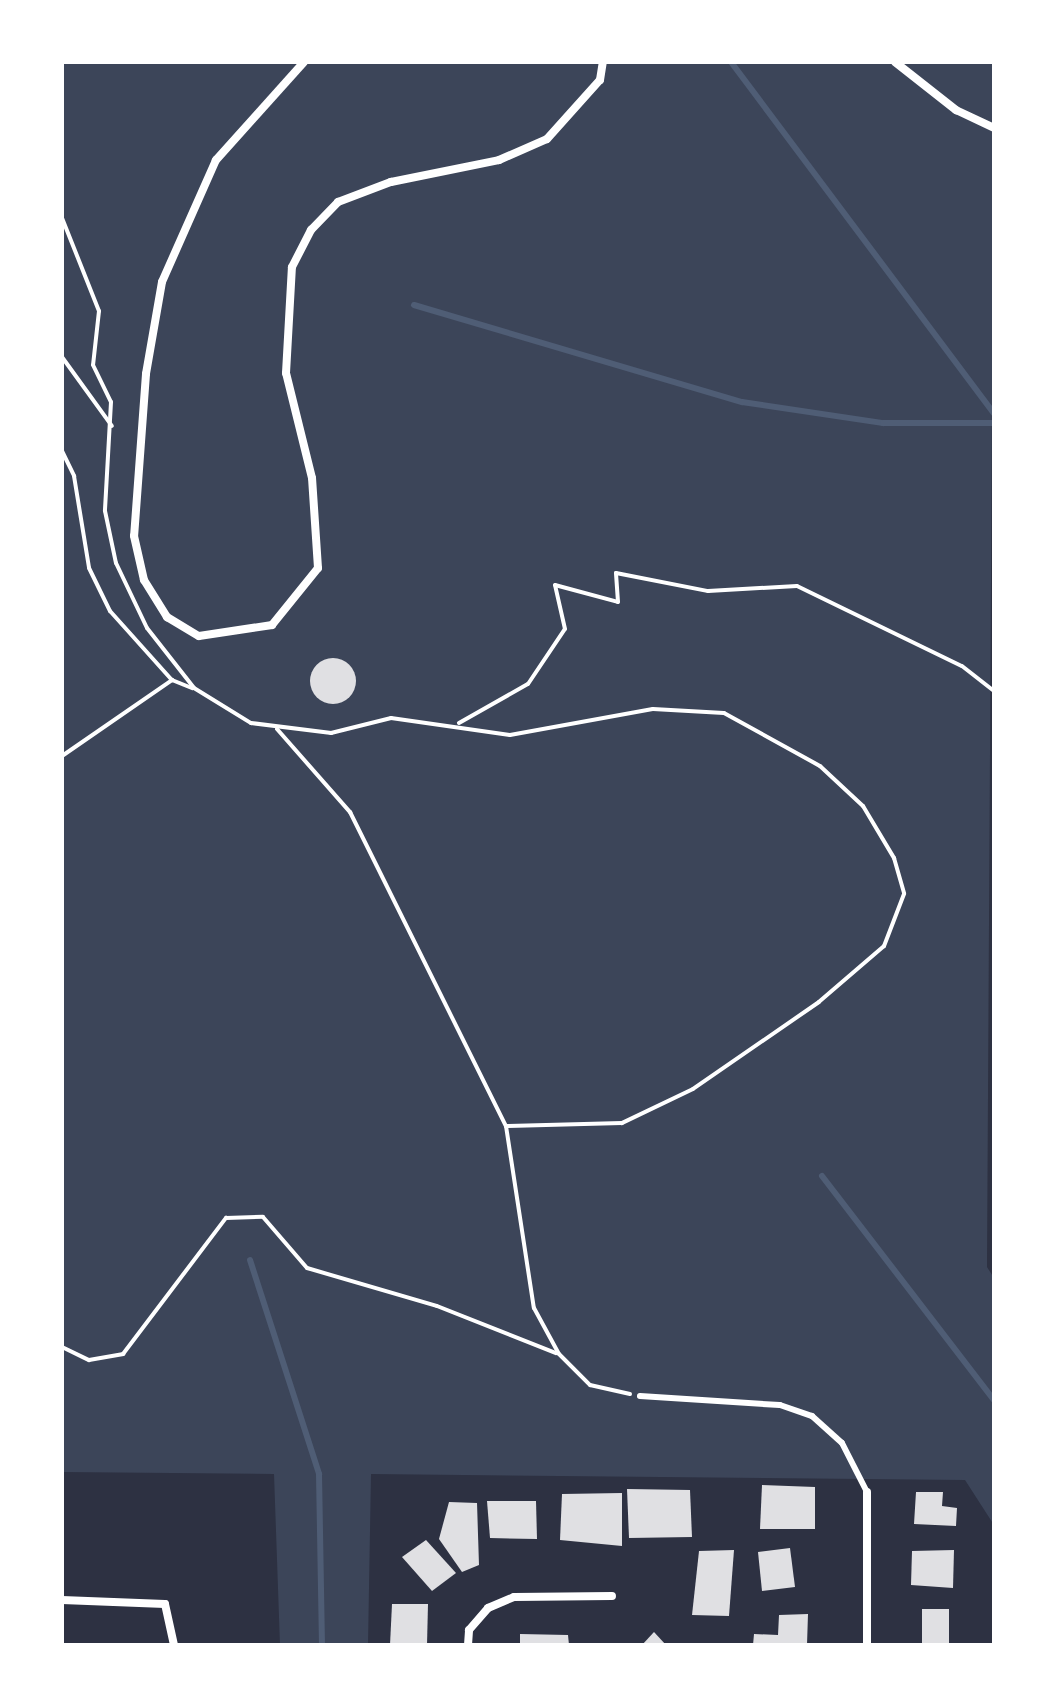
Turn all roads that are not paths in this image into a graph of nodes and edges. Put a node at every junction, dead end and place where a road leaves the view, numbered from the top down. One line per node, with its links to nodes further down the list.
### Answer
1 (304, 62): 2 (street)
2 (603, 62)
3 (895, 62): 4 (street)
4 (994, 128)
5 (640, 1396): 6 (lane)
6 (867, 1492): 11 (street)
7 (612, 1596): 10 (street)
8 (62, 1600): 9 (street)
9 (174, 1645)
10 (468, 1645)
11 (867, 1645)

